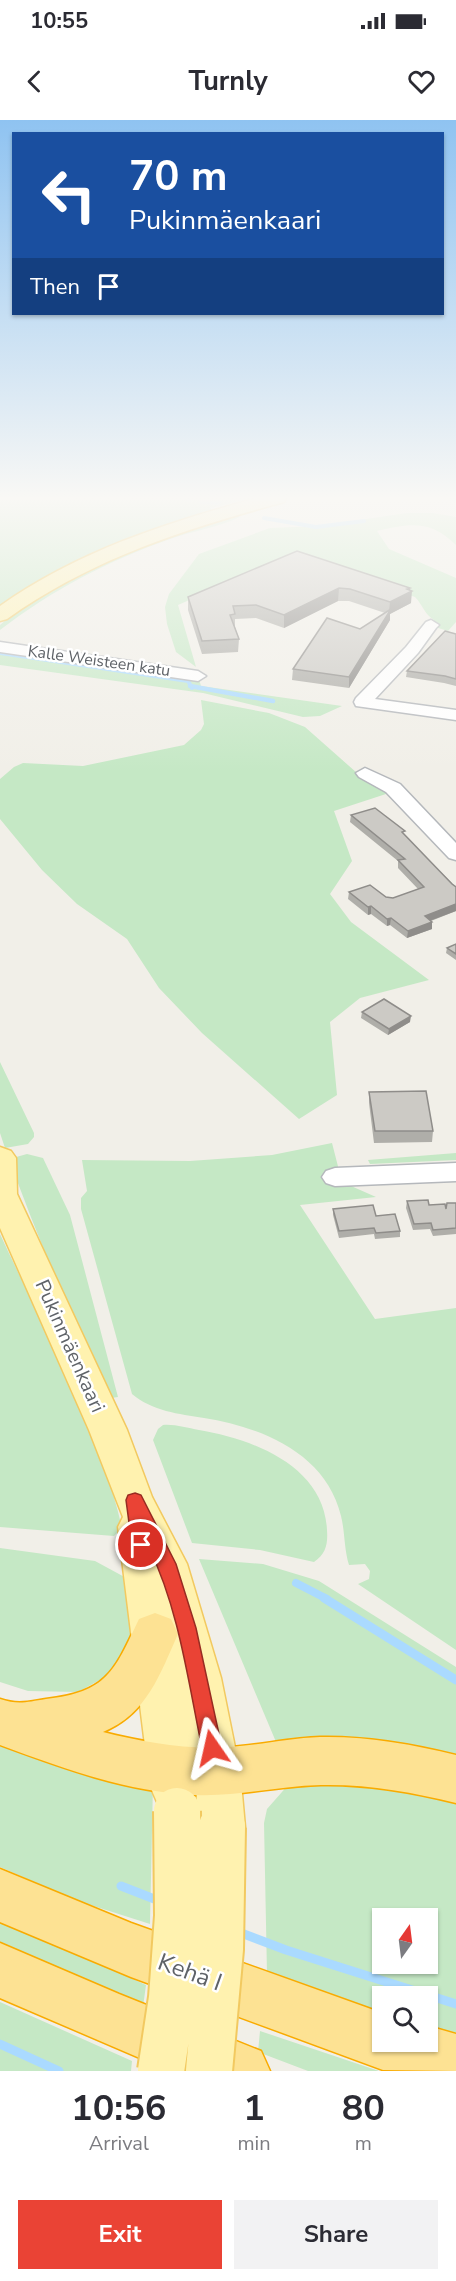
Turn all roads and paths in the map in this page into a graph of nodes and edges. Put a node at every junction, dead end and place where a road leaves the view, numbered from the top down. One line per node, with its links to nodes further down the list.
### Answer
1 (38, 589): 2 (main road)
2 (0, 615)
3 (431, 625): 6 (street)
4 (0, 647): 5 (street, Kalle Weisteen katu)
5 (198, 676)
6 (456, 715)
7 (364, 773): 8 (street)
8 (456, 854)
9 (0, 1158): 12 (main road, Pukinmäenkaari)
10 (456, 1172): 11 (street)
11 (335, 1177)
12 (1, 1192): 13 (main road, Pukinmäenkaari)
13 (135, 1500): 14 (main road, Pukinmäenkaari); 17 (main road, Pukinmäenkaari)
14 (154, 1634): 15 (highway); 17 (main road, Pukinmäenkaari)
15 (5, 1724): 17 (highway)
16 (456, 1779): 17 (highway)
17 (188, 1784): 23 (main road, Pukinmäenkaari, bridge); 24 (main road, Pukinmäenkaari, bridge)
18 (0, 1895): 20 (highway, Kehä I)
19 (0, 1970): 25 (highway)
20 (372, 2037)
21 (420, 2052): 22 (highway, Kehä I)
22 (456, 2063)
23 (161, 2071)
24 (209, 2071)
25 (241, 2071)

